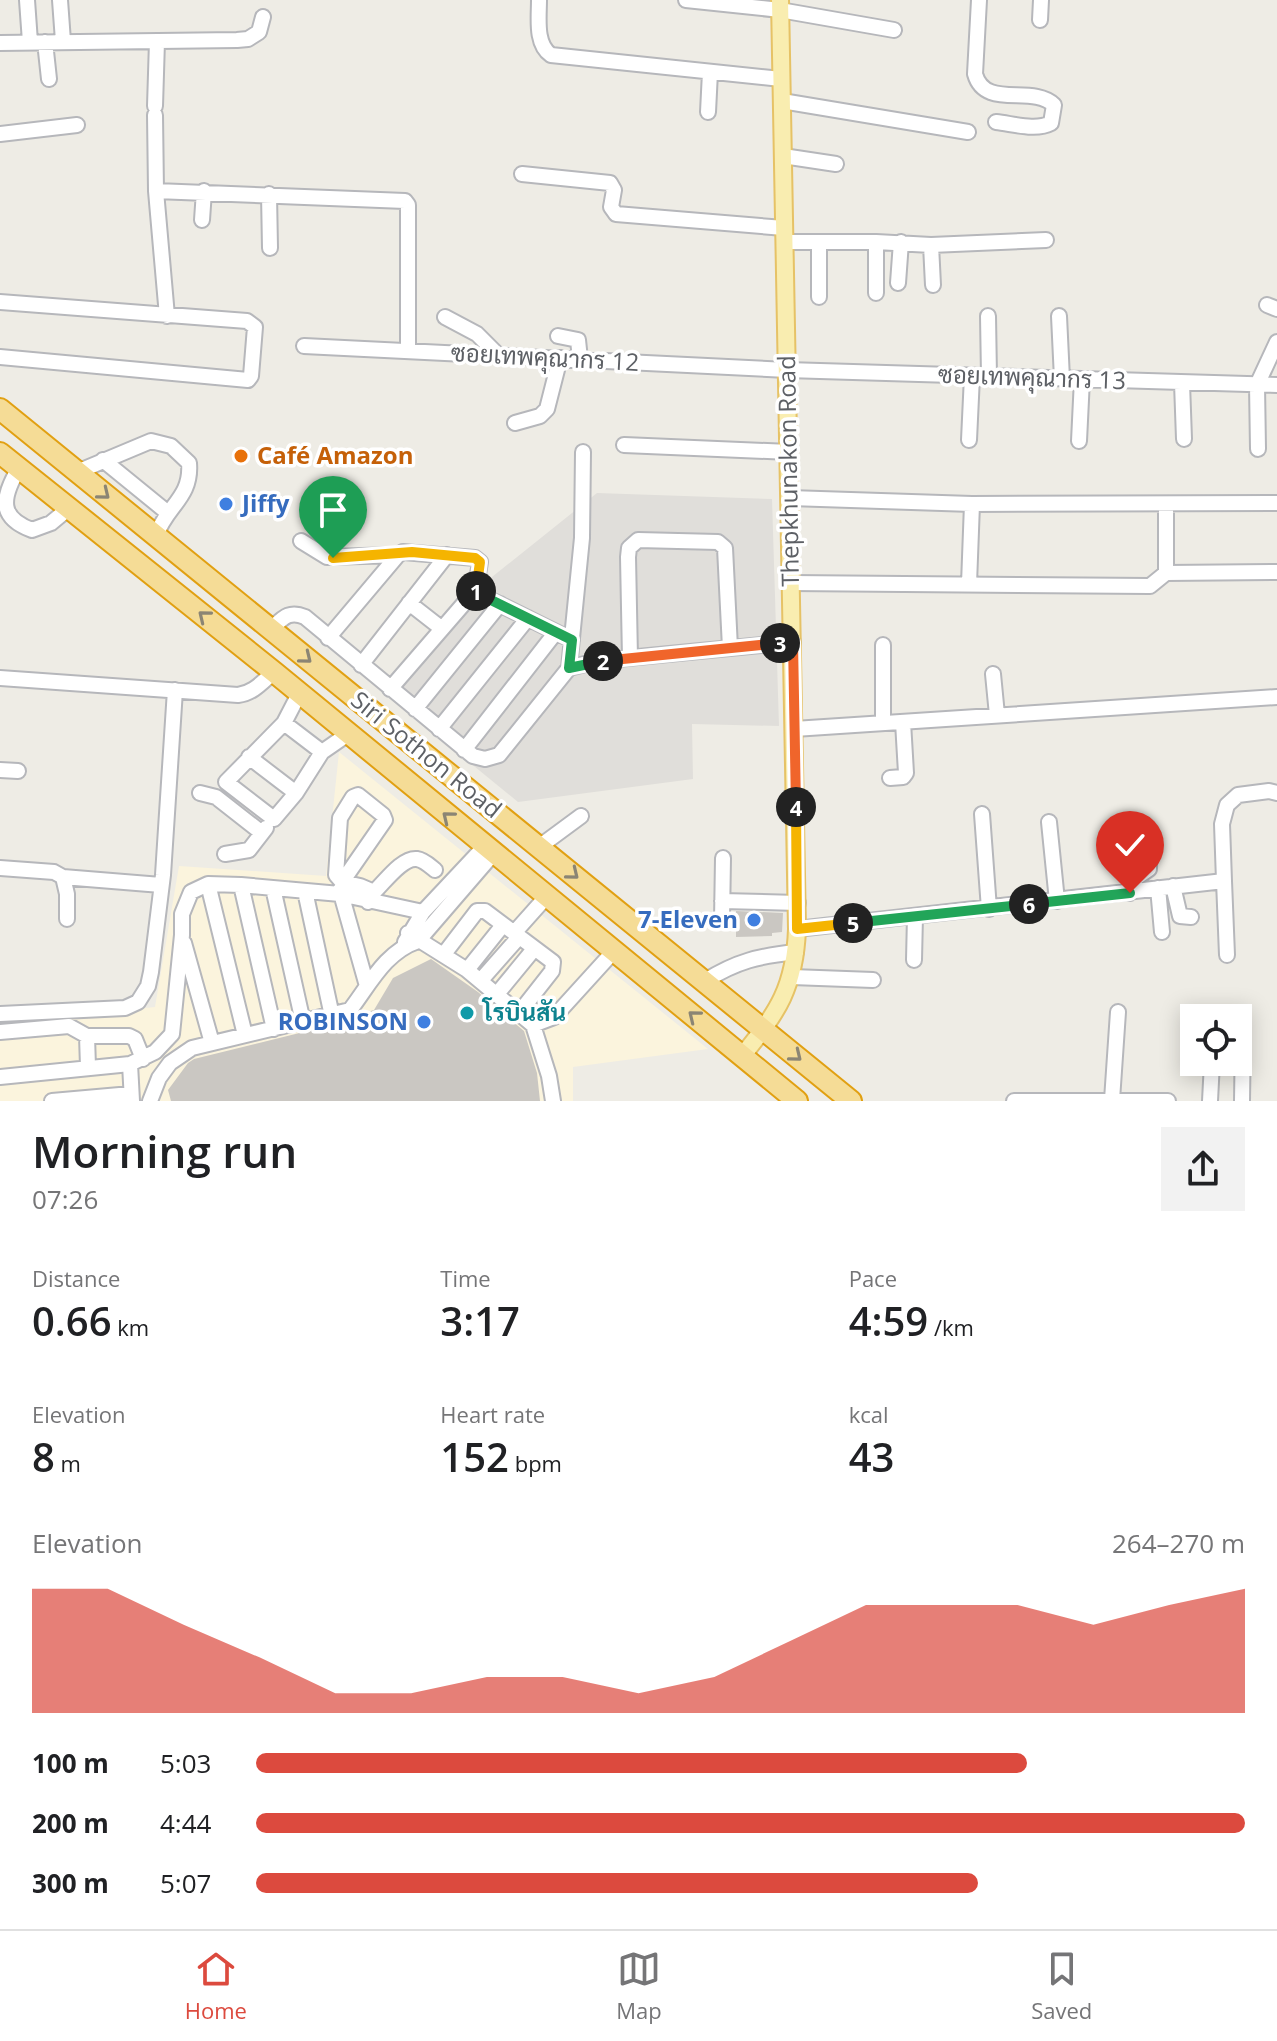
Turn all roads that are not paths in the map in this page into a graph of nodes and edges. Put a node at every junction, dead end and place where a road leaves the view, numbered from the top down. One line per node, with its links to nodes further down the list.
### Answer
1 (27, 0): 13 (street)
2 (60, 0): 11 (street)
3 (539, 0): 15 (street)
4 (686, 0): 7 (street)
5 (979, 0): 20 (street)
6 (1041, 0): 9 (street)
7 (780, 5): 10 (street); 17 (main road, Thepkhunakon Road)
8 (263, 17): 12 (street)
9 (1040, 20)
10 (894, 30)
11 (63, 41): 12 (street); 13 (street)
12 (157, 41): 27 (street)
13 (38, 42): 14 (street); 16 (street)
14 (0, 43)
15 (710, 72): 17 (street); 19 (street)
16 (49, 79)
17 (781, 79): 18 (main road, Thepkhunakon Road)
18 (782, 101): 22 (street); 24 (main road, Thepkhunakon Road)
19 (708, 112)
20 (996, 122)
21 (77, 125): 23 (street)
22 (968, 132)
23 (0, 134)
24 (783, 156): 25 (street); 31 (main road, Thepkhunakon Road)
25 (836, 164)
26 (522, 174): 31 (street)
27 (156, 191): 28 (street); 43 (street)
28 (204, 191): 29 (street); 30 (street)
29 (269, 194): 37 (street); 50 (street)
30 (202, 220)
31 (785, 235): 33 (street); 55 (main road, Thepkhunakon Road)
32 (1046, 240): 36 (street)
33 (819, 242): 34 (street); 41 (street)
34 (876, 242): 35 (street); 40 (street)
35 (901, 242): 36 (street); 38 (street)
36 (931, 245): 39 (street)
37 (270, 248)
38 (898, 283)
39 (933, 285)
40 (876, 293)
41 (819, 297)
42 (0, 302): 43 (street)
43 (167, 316): 52 (street)
44 (988, 316): 57 (street)
45 (1059, 316): 58 (street)
46 (445, 317): 51 (street)
47 (558, 336): 54 (street)
48 (1277, 342): 61 (street)
49 (304, 346): 50 (street, ซอยเทพคุณากร 12)
50 (408, 351): 51 (street, ซอยเทพคุณากร 12)
51 (498, 355): 53 (street, ซอยเทพคุณากร 12)
52 (0, 357)
53 (560, 358): 54 (street, ซอยเทพคุณากร 12); 64 (street)
54 (580, 359): 55 (street, ซอยเทพคุณากร 12)
55 (787, 370): 56 (street, ซอยเทพคุณากร 13); 71 (main road, Thepkhunakon Road)
56 (972, 376): 57 (street, ซอยเทพคุณากร 13); 66 (street)
57 (989, 376): 58 (street, ซอยเทพคุณากร 13)
58 (1062, 379): 59 (street, ซอยเทพคุณากร 13)
59 (1082, 379): 60 (street, ซอยเทพคุณากร 13); 67 (street)
60 (1182, 383): 61 (street, ซอยเทพคุณากร 13); 65 (street)
61 (1257, 385): 62 (street, ซอยเทพคุณากร 13); 69 (street)
62 (1277, 385)
63 (0, 409): 75 (highway, Siri Sothon Road)
64 (515, 423)
65 (1184, 439)
66 (969, 440)
67 (1079, 441)
68 (624, 445): 71 (street)
69 (1258, 449)
70 (583, 452): 99 (street)
71 (789, 452): 76 (main road, Thepkhunakon Road)
72 (0, 453): 74 (highway, Siri Sothon Road)
73 (103, 460): 75 (street); 81 (street); 81 (street)
74 (19, 468): 80 (highway, Siri Sothon Road); 82 (street)
75 (77, 472): 83 (highway, Siri Sothon Road, one-way to 83)
76 (790, 498): 78 (street); 89 (main road, Thepkhunakon Road)
77 (1277, 503): 79 (street)
78 (972, 504): 79 (street); 90 (street)
79 (1166, 505): 88 (street)
80 (69, 508): 82 (street); 106 (highway, Siri Sothon Road, one-way to 80)
81 (168, 513): 83 (street)
82 (2, 516)
83 (156, 536): 96 (highway, Siri Sothon Road)
84 (301, 541): 85 (street)
85 (398, 555): 86 (street); 98 (street)
86 (447, 555): 91 (street); 92 (street)
87 (1277, 572): 88 (street)
88 (1166, 573): 90 (street)
89 (791, 583): 90 (street); 100 (main road, Thepkhunakon Road)
90 (969, 584)
91 (474, 599): 93 (street); 95 (street)
92 (409, 603): 95 (street); 104 (street)
93 (500, 604): 94 (street); 113 (street)
94 (528, 618): 97 (street); 118 (street)
95 (441, 628): 109 (street)
96 (271, 629): 98 (street); 138 (highway, Siri Sothon Road, one-way to 138)
97 (556, 632): 99 (street); 121 (street)
98 (328, 638): 104 (street)
99 (572, 640): 105 (street)
100 (793, 642): 102 (street); 119 (main road, Thepkhunakon Road)
101 (883, 645): 115 (street)
102 (730, 648): 103 (street); 103 (street)
103 (630, 658): 105 (street)
104 (361, 665): 109 (street)
105 (569, 668): 121 (street)
106 (274, 672): 110 (street); 111 (highway, Siri Sothon Road)
107 (993, 674): 114 (street)
108 (0, 678): 110 (street)
109 (390, 689): 113 (street)
110 (175, 690): 147 (street)
111 (299, 694): 117 (street); 120 (highway, Siri Sothon Road)
112 (1277, 697): 114 (street)
113 (415, 709): 118 (street)
114 (997, 715): 116 (street)
115 (883, 722): 116 (street); 119 (street)
116 (903, 722): 126 (street)
117 (284, 723): 122 (street); 123 (street)
118 (439, 729): 121 (street)
119 (794, 729): 158 (main road, Thepkhunakon Road)
120 (348, 734): 122 (street); 139 (highway, Siri Sothon Road, one-way to 120)
121 (464, 750)
122 (322, 752): 129 (street)
123 (249, 757): 127 (street); 129 (street)
124 (0, 770): 125 (street)
125 (18, 771)
126 (890, 778)
127 (226, 782): 131 (street); 134 (street)
128 (200, 793): 131 (street)
129 (296, 793): 134 (street)
130 (1277, 793): 145 (street)
131 (216, 797): 136 (street)
132 (982, 814): 159 (street)
133 (581, 816): 138 (street)
134 (274, 819): 136 (street)
135 (1049, 822): 157 (street)
136 (262, 833): 140 (street)
137 (1149, 841): 153 (street)
138 (539, 847): 180 (highway, Siri Sothon Road, one-way to 180)
139 (489, 850): 154 (highway, Siri Sothon Road); 160 (street); 169 (street)
140 (225, 854)
141 (723, 858): 156 (street)
142 (0, 868): 144 (street)
143 (435, 870): 155 (street)
144 (63, 877): 147 (street); 163 (street)
145 (1224, 881): 150 (street); 174 (street)
146 (208, 884): 148 (street); 168 (street); 193 (street)
147 (161, 885): 185 (street)
148 (241, 885): 151 (street); 189 (street)
149 (340, 886): 149 (street); 152 (street); 155 (street); 181 (street)
150 (1166, 887): 153 (street); 162 (street); 167 (street)
151 (273, 888): 152 (street); 187 (street)
152 (305, 891): 186 (street)
153 (1130, 893): 157 (street)
154 (547, 896): 166 (street); 171 (highway, Siri Sothon Road)
155 (371, 897): 160 (street)
156 (722, 901): 158 (street); 164 (street)
157 (1057, 901): 159 (street)
158 (798, 903): 165 (main road, Thepkhunakon Road)
159 (989, 909): 161 (street)
160 (423, 912): 169 (street)
161 (915, 916): 165 (street); 175 (street)
162 (1191, 917)
163 (67, 919)
164 (722, 920)
165 (797, 929): 172 (main road, Thepkhunakon Road)
166 (512, 932): 170 (street); 173 (street); 176 (street); 178 (street)
167 (1162, 932)
168 (182, 935): 192 (street); 195 (street)
169 (410, 940): 173 (street); 181 (street)
170 (534, 949): 182 (street); 184 (street)
171 (614, 951): 188 (street); 197 (highway, Siri Sothon Road, one-way to 171)
172 (796, 952): 177 (main road, Thepkhunakon Road); 180 (street)
173 (444, 954): 176 (street)
174 (1227, 955)
175 (914, 960)
176 (467, 970): 178 (street)
177 (792, 977): 179 (street); 190 (main road, Thepkhunakon Road)
178 (481, 980): 182 (street)
179 (873, 980)
180 (705, 981): 190 (highway, Siri Sothon Road)
181 (367, 986): 186 (street)
182 (497, 994): 184 (street)
183 (1118, 1012): 204 (street)
184 (519, 1013): 188 (street)
185 (0, 1014)
186 (332, 1016): 187 (street)
187 (303, 1022): 189 (street)
188 (533, 1025): 207 (street)
189 (274, 1029): 193 (street)
190 (764, 1030): 197 (main road, Thepkhunakon Road); 209 (highway, Siri Sothon Road, one-way to 209)
191 (0, 1032): 194 (street)
192 (172, 1034): 196 (street); 198 (street)
193 (245, 1035): 195 (street)
194 (87, 1036): 198 (street); 199 (street)
195 (212, 1043): 196 (street)
196 (183, 1052): 206 (street)
197 (742, 1056): 208 (highway, Siri Sothon Road)
198 (137, 1061): 199 (street); 203 (street)
199 (88, 1067): 202 (street)
200 (1211, 1076): 212 (street)
201 (1242, 1076): 213 (street)
202 (0, 1077)
203 (131, 1097): 205 (street)
204 (1112, 1100): 210 (street); 211 (street)
205 (52, 1101)
206 (150, 1101)
207 (553, 1101)
208 (797, 1101)
209 (851, 1101)
210 (1014, 1101)
211 (1168, 1101)
212 (1210, 1101)
213 (1242, 1101)

